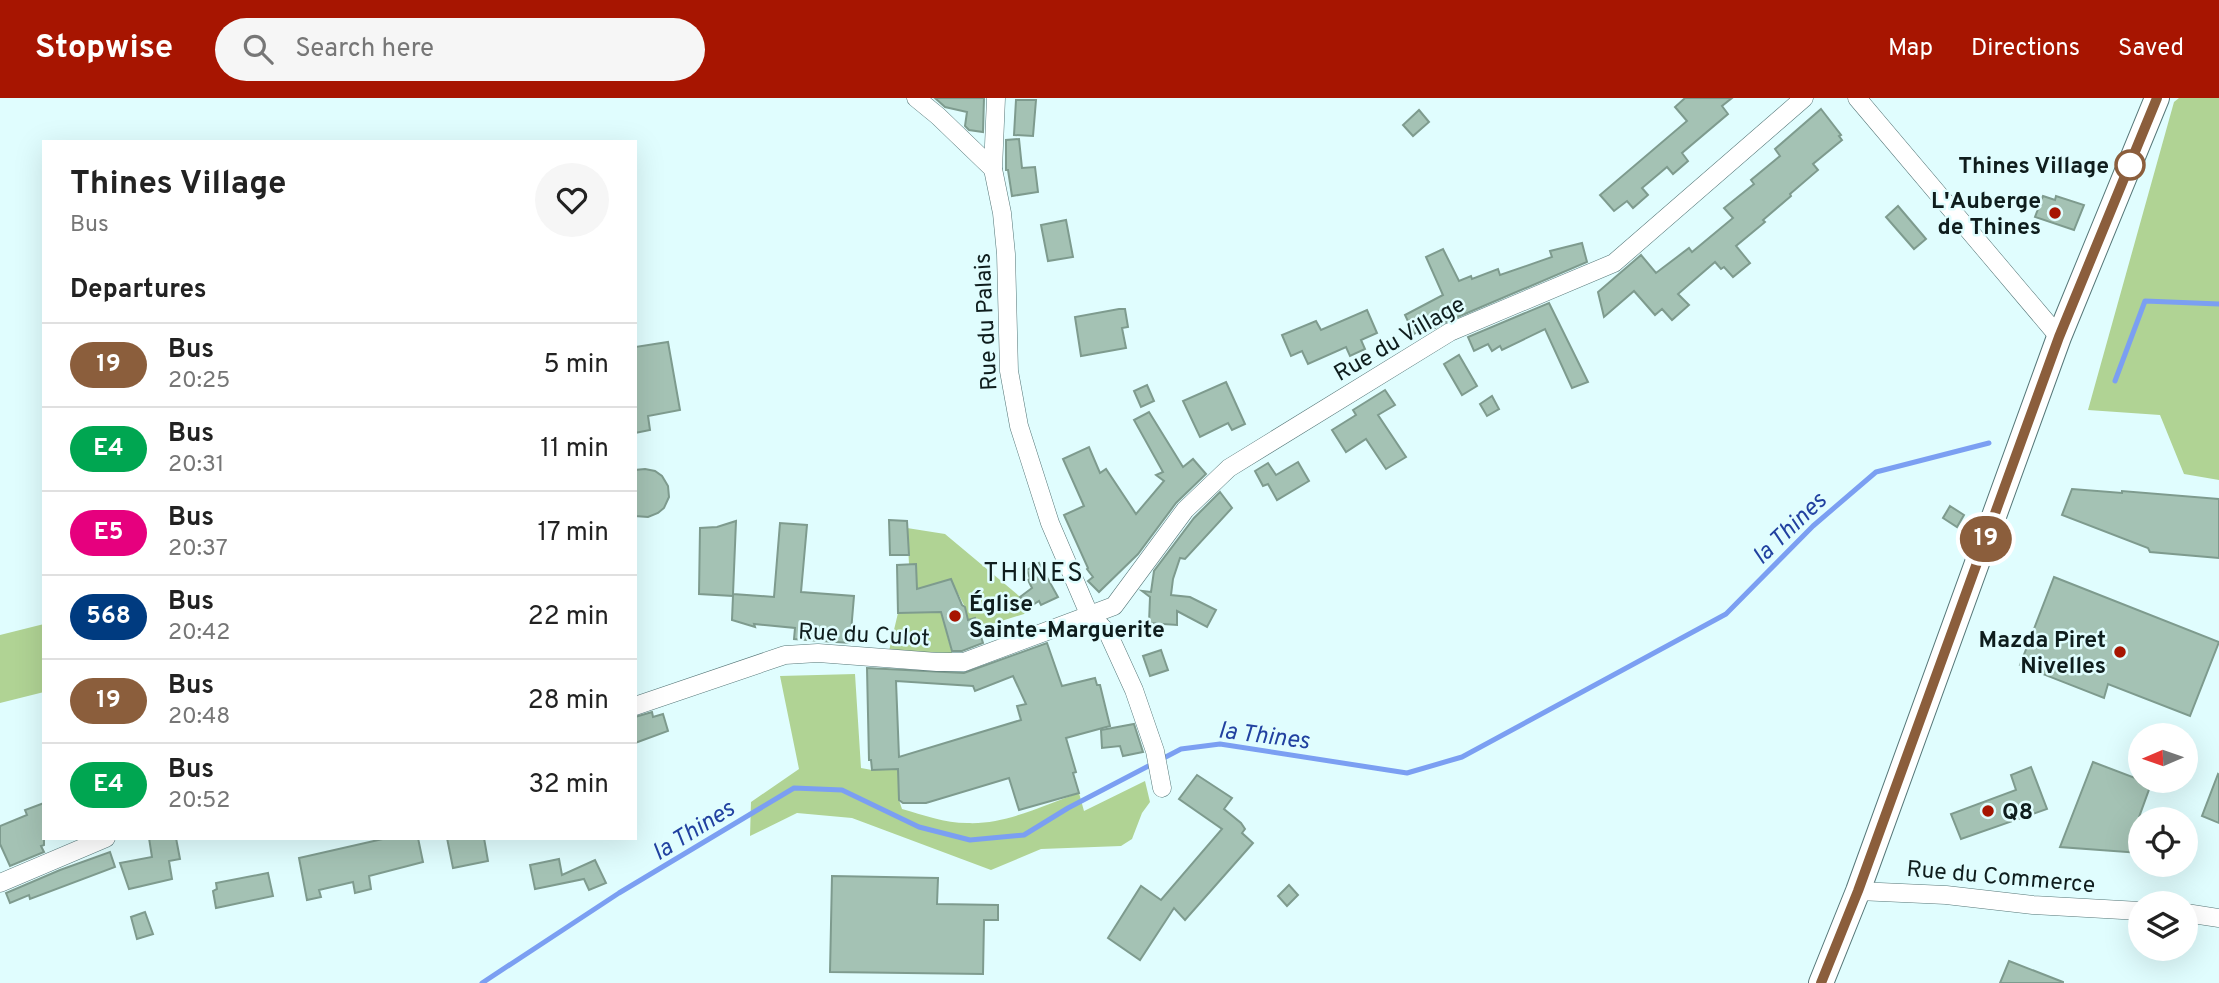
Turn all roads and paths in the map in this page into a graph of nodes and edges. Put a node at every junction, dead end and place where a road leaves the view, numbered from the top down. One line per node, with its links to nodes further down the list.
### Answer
1 (916, 98): 6 (street)
2 (996, 98): 6 (street, Rue du Palais)
3 (1804, 98): 8 (street, Rue du Village)
4 (1857, 98): 7 (street)
5 (2157, 98): 7 (main road)
6 (993, 169): 9 (street, Rue du Palais)
7 (2059, 337): 15 (main road)
8 (1114, 606): 9 (street); 10 (street, Rue du Village)
9 (1089, 614): 10 (street); 11 (street, Rue du Culot)
10 (1108, 633): 12 (street)
11 (637, 705)
12 (1162, 788)
13 (101, 840): 14 (street)
14 (0, 883)
15 (1858, 891): 16 (street, Rue du Commerce); 19 (main road)
16 (2128, 910)
17 (2198, 915): 18 (street)
18 (2219, 918)
19 (1821, 983)

